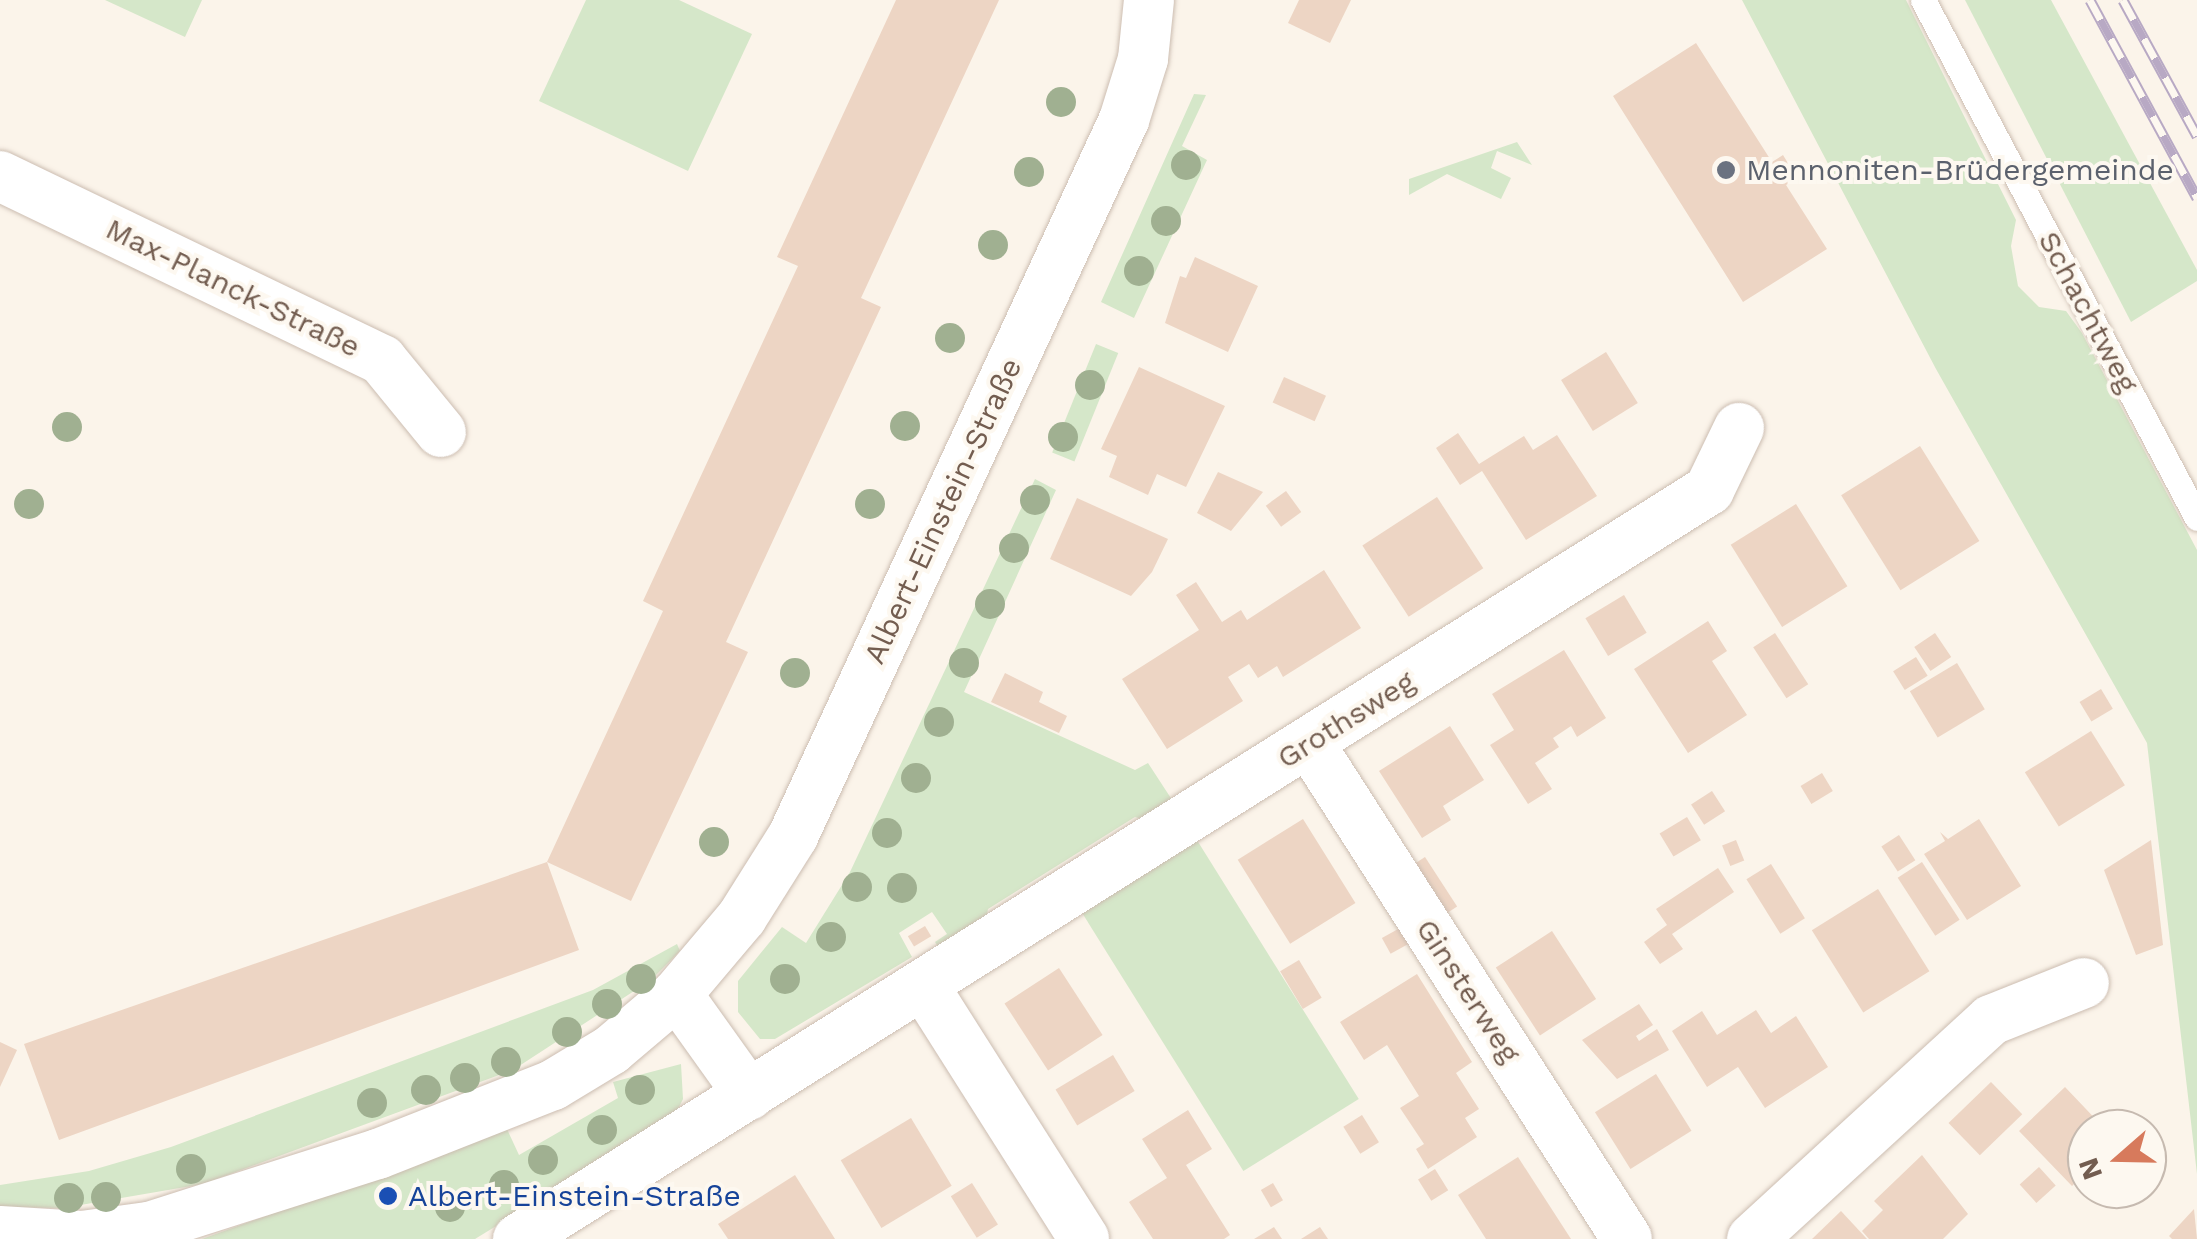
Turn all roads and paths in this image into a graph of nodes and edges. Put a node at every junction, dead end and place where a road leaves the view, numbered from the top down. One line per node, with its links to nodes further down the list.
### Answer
1 (1149, 0): 10 (street, Albert-Einstein-Straße)
2 (1924, 0): 6 (lane, Schachtweg)
3 (0, 176): 5 (street, Max-Planck-Straße)
4 (1739, 428): 7 (street, Grothsweg)
5 (442, 432)
6 (2197, 518)
7 (1309, 743): 9 (street, Grothsweg); 15 (street, Ginsterweg)
8 (2084, 983): 16 (street)
9 (925, 988): 11 (street, Grothsweg); 14 (street)
10 (677, 994): 11 (street); 12 (street, Albert-Einstein-Straße)
11 (749, 1095): 13 (street, Grothsweg)
12 (0, 1231)
13 (523, 1238)
14 (1084, 1239)
15 (1627, 1239)
16 (1752, 1239)

